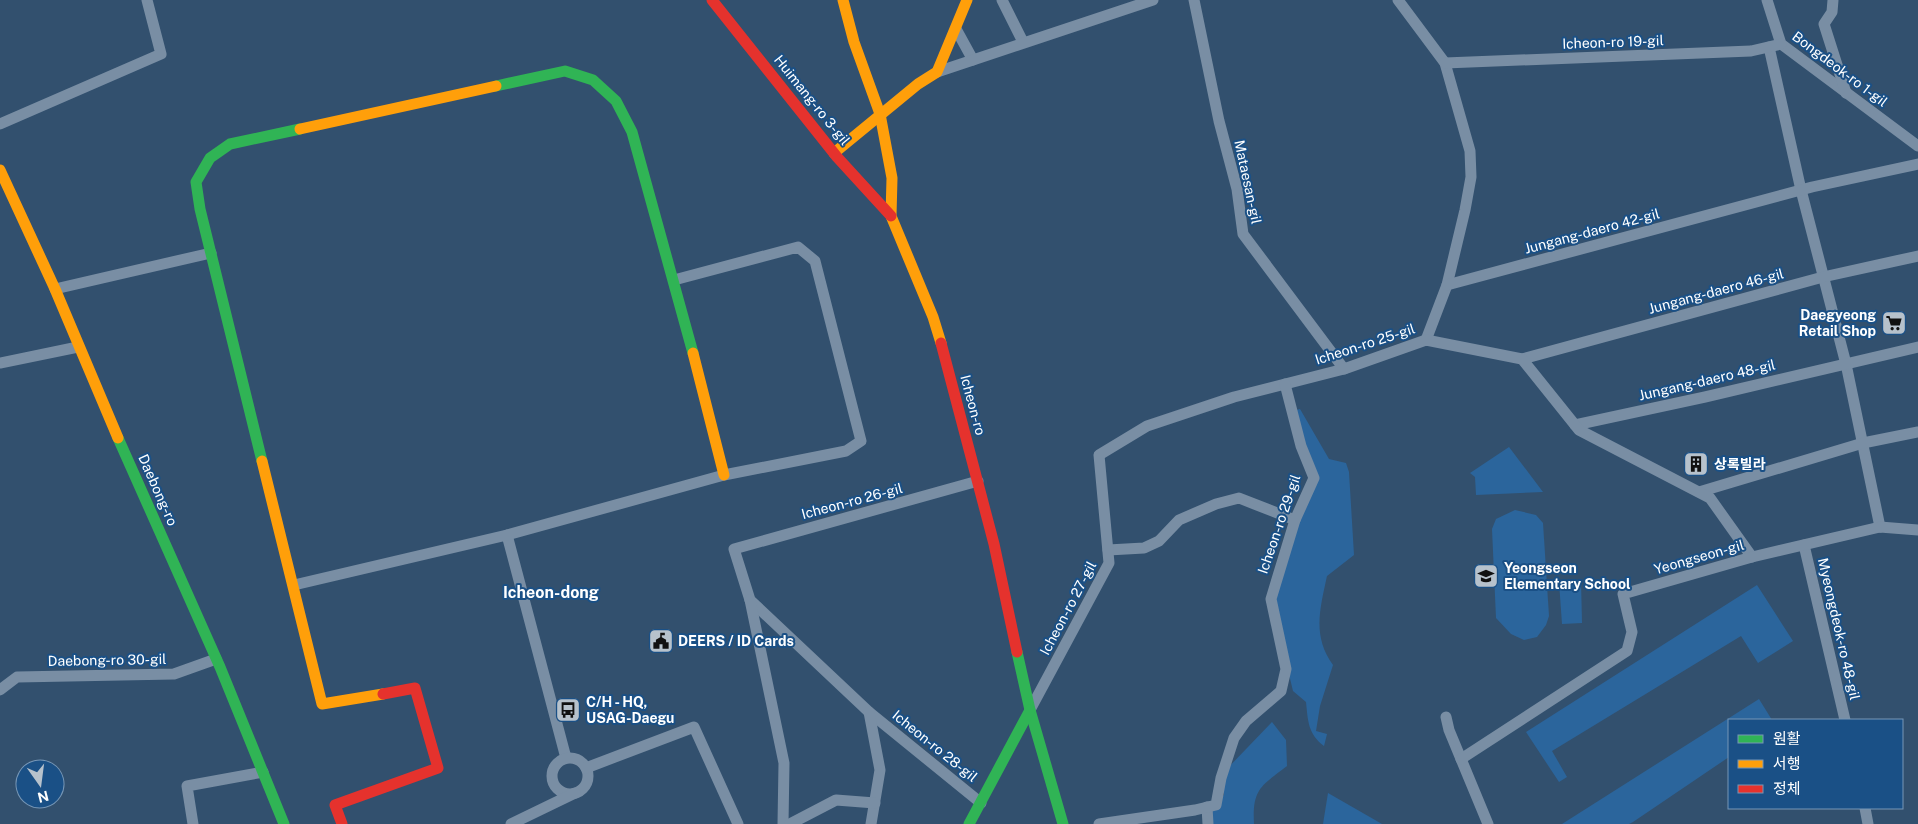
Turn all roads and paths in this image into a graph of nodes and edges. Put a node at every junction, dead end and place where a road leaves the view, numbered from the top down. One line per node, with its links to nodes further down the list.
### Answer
1 (147, 0): 20 (street)
2 (712, 0): 22 (street, Huimang-ro 3-gil)
3 (843, 0): 19 (street, Icheon-ro)
4 (968, 0): 12 (street)
5 (1002, 0): 13 (street)
6 (1153, 0): 11 (street)
7 (1194, 0): 39 (street, Mataesan-gil)
8 (1398, 0): 16 (street)
9 (1767, 0): 14 (street, Bongdeok-ro 1-gil)
10 (1834, 0): 18 (street)
11 (1133, 3): 13 (street)
12 (956, 29): 15 (street); 17 (street)
13 (1023, 42): 15 (street)
14 (1775, 45): 16 (street, Icheon-ro 19-gil); 18 (street, Bongdeok-ro 1-gil); 25 (street)
15 (973, 60): 17 (street)
16 (1445, 63): 31 (street)
17 (937, 72): 19 (street)
18 (1846, 93): 21 (street, Bongdeok-ro 1-gil)
19 (880, 114): 22 (street); 26 (street, Icheon-ro)
20 (0, 124)
21 (1918, 146)
22 (834, 153): 26 (street, Huimang-ro 3-gil)
23 (1918, 164): 25 (street, Jungang-daero 42-gil)
24 (0, 170): 32 (street, Daebong-ro)
25 (1801, 190): 29 (street); 31 (street, Jungang-daero 42-gil)
26 (891, 216): 46 (street, Icheon-ro)
27 (210, 253): 30 (street); 32 (street); 56 (street)
28 (1918, 256): 29 (street, Jungang-daero 46-gil)
29 (1823, 277): 36 (street, Jungang-daero 46-gil); 38 (street)
30 (674, 280): 45 (street); 45 (street)
31 (1447, 285): 33 (street)
32 (55, 289): 35 (street, Daebong-ro)
33 (1426, 340): 36 (street, Icheon-ro 25-gil); 39 (street, Icheon-ro 25-gil)
34 (1918, 347): 38 (street, Jungang-daero 48-gil)
35 (78, 348): 37 (street); 58 (street, Daebong-ro)
36 (1522, 359): 41 (street)
37 (0, 363)
38 (1846, 364): 41 (street, Jungang-daero 48-gil); 43 (street)
39 (1344, 369): 40 (street, Icheon-ro 25-gil)
40 (1285, 384): 44 (street, Icheon-ro 25-gil); 48 (street, Icheon-ro 29-gil)
41 (1575, 425): 47 (street)
42 (1918, 432): 43 (street)
43 (1863, 443): 47 (street); 49 (street)
44 (1099, 455): 54 (street, Icheon-ro 27-gil)
45 (724, 475): 51 (street)
46 (978, 481): 53 (street, Icheon-ro 26-gil); 60 (street, Icheon-ro)
47 (1699, 492): 55 (street)
48 (1295, 520): 54 (street); 71 (street, Icheon-ro 29-gil)
49 (1880, 528): 50 (street, Yeongseon-gil); 52 (street, Yeongseon-gil)
50 (1918, 530)
51 (507, 535): 56 (street); 64 (street)
52 (1804, 545): 55 (street, Yeongseon-gil); 63 (street, Myeongdeok-ro 48-gil)
53 (734, 549): 57 (street, Icheon-ro 28-gil)
54 (1108, 550): 60 (street, Icheon-ro 27-gil)
55 (1752, 557): 65 (street, Yeongseon-gil)
56 (294, 585): 75 (street)
57 (750, 600): 61 (street, Icheon-ro 28-gil); 78 (street, Icheon-ro 28-gil)
58 (216, 659): 59 (street, Daebong-ro 30-gil); 67 (street, Daebong-ro)
59 (0, 690)
60 (1030, 710): 70 (street, Icheon-ro 28-gil); 82 (street, Icheon-ro)
61 (870, 712): 69 (street, Icheon-ro 28-gil); 70 (street, Icheon-ro 28-gil)
62 (1446, 716): 65 (street)
63 (1845, 719)
64 (566, 758): 66 (street); 68 (street)
65 (1461, 759): 85 (street)
66 (586, 768): 68 (street); 77 (street)
67 (263, 772): 73 (street); 74 (street, Daebong-ro)
68 (576, 793): 76 (street)
69 (875, 802): 79 (street); 80 (street, Icheon-ro 28-gil)
70 (980, 803): 81 (street, Icheon-ro 28-gil)
71 (1207, 807): 83 (street); 84 (street)
72 (1865, 809): 86 (street)
73 (193, 824)
74 (284, 824)
75 (342, 824)
76 (511, 824)
77 (738, 824)
78 (783, 824)
79 (790, 824)
80 (871, 824)
81 (969, 824)
82 (1063, 824)
83 (1100, 824)
84 (1208, 824)
85 (1488, 824)
86 (1868, 824)

